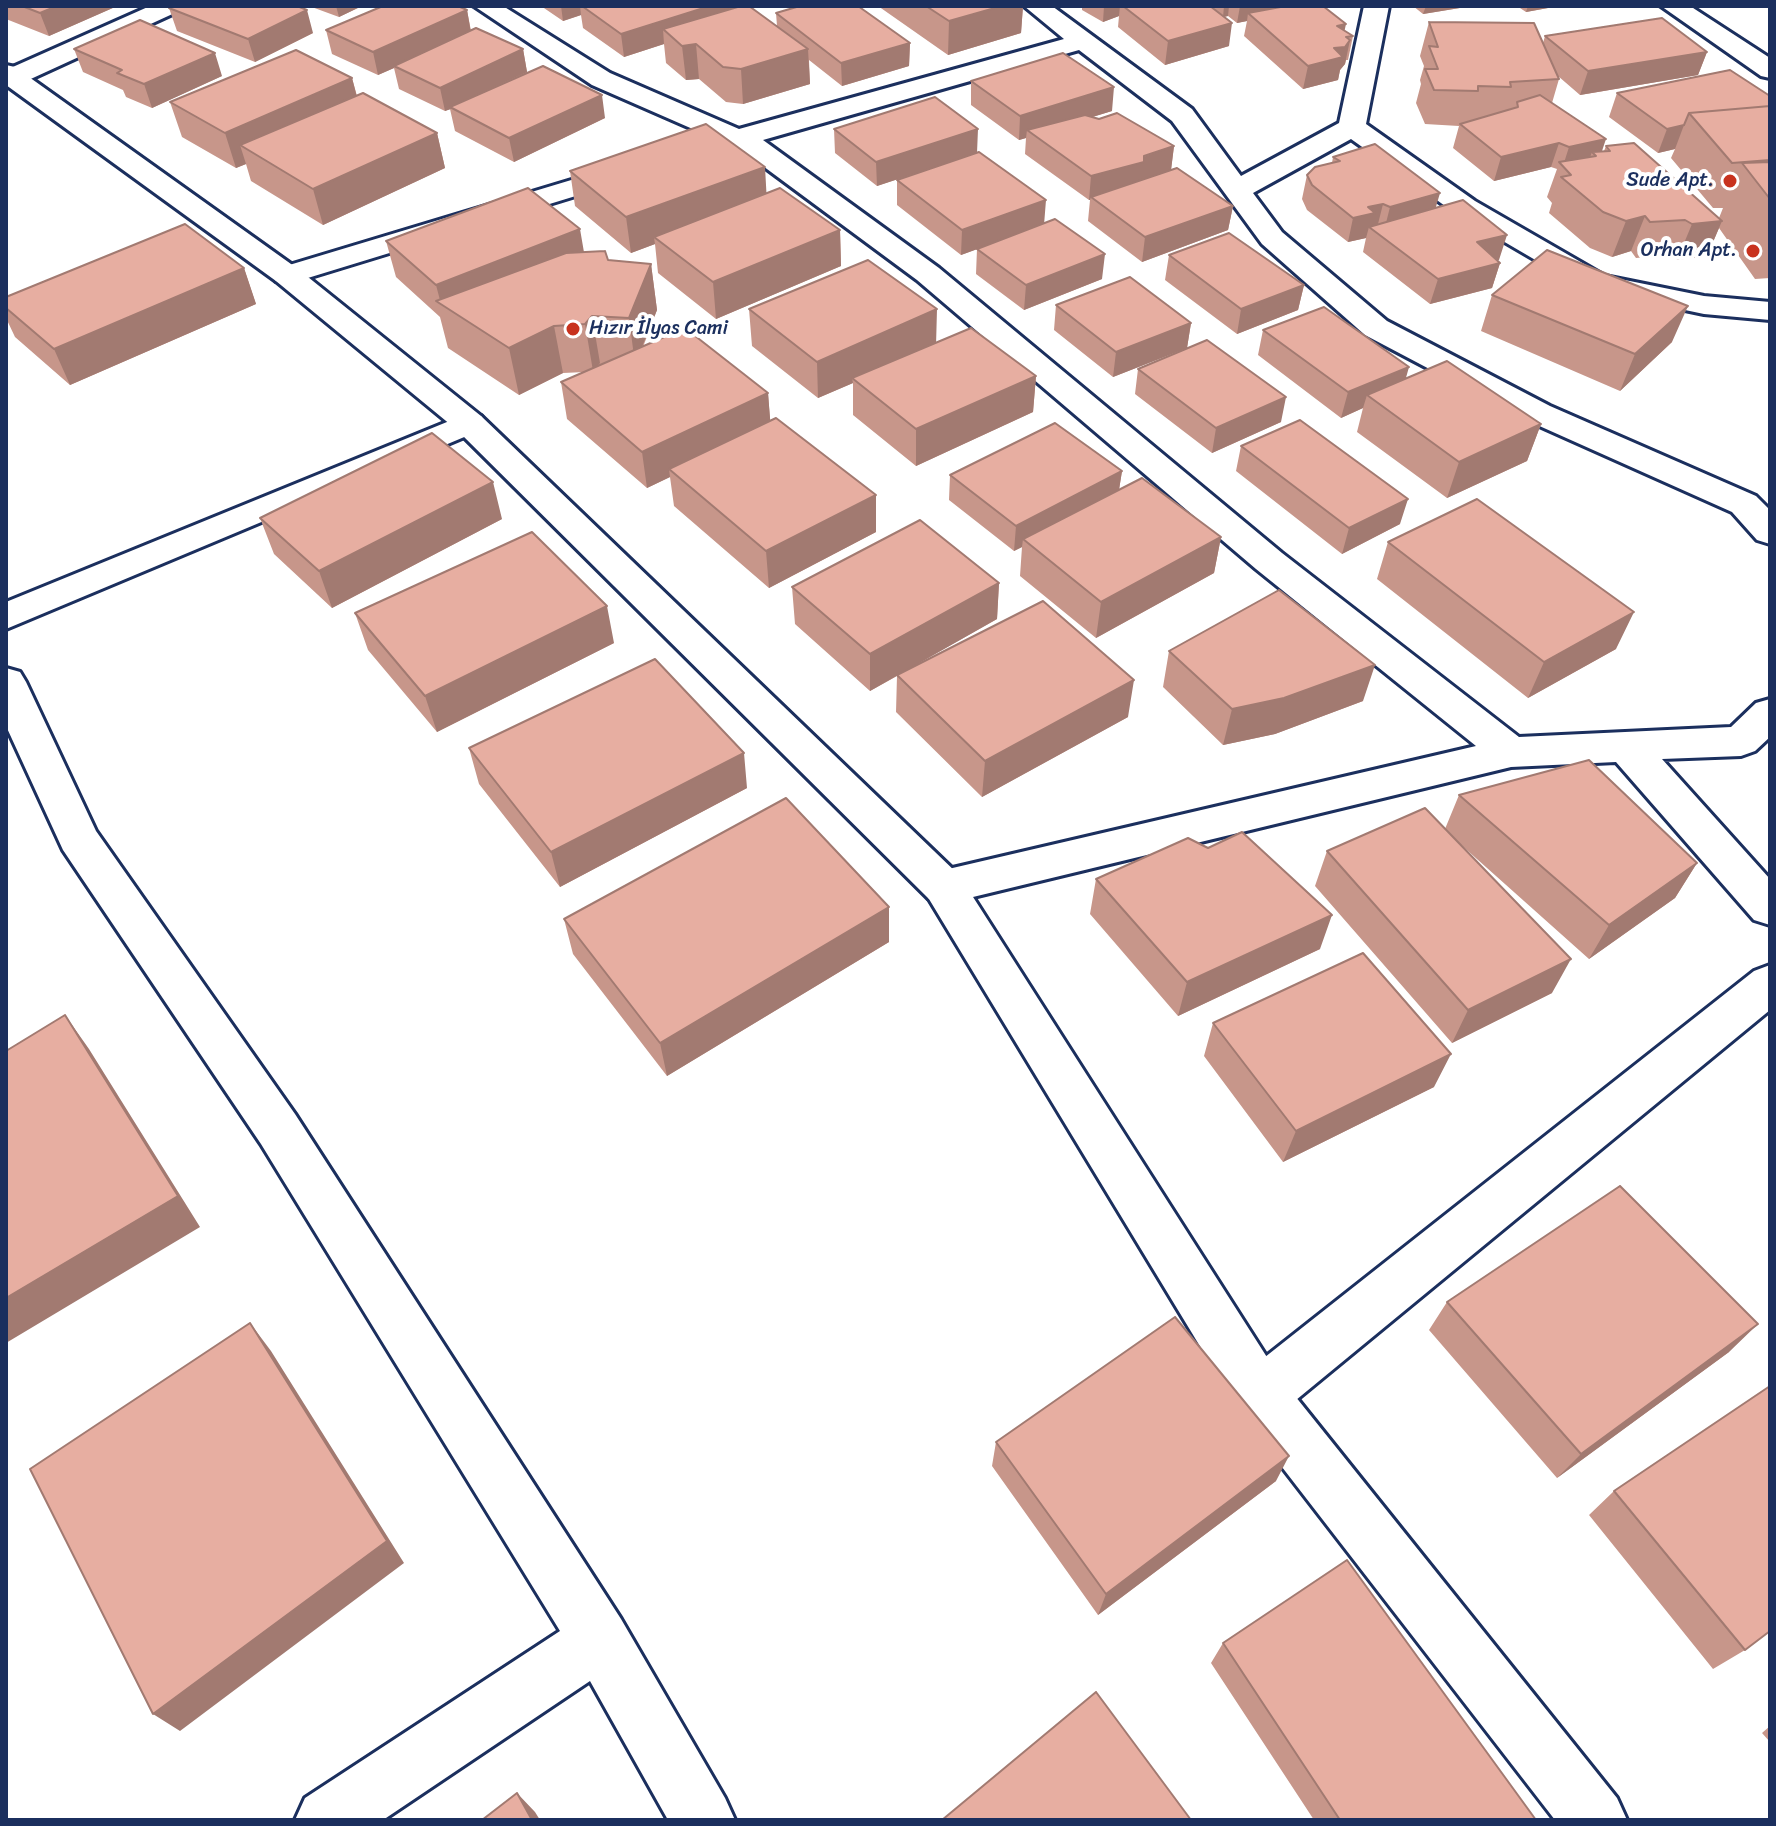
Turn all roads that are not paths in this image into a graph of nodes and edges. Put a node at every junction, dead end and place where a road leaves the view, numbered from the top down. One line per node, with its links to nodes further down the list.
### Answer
1 (170, 6): 8 (street)
2 (486, 6): 10 (street)
3 (1036, 6): 6 (street)
4 (1376, 6): 9 (street)
5 (1673, 6): 7 (street)
6 (1084, 41): 10 (street); 13 (street)
7 (1770, 70)
8 (9, 75): 14 (street)
9 (1352, 127): 13 (street); 15 (street)
10 (736, 138): 11 (street); 22 (street)
11 (691, 151)
12 (661, 161): 14 (street)
13 (1237, 190): 17 (street)
14 (287, 275): 16 (street)
15 (1770, 311)
16 (469, 423): 18 (street); 23 (street)
17 (1770, 532)
18 (6, 616)
19 (6, 682): 27 (street)
20 (1770, 713): 21 (street)
21 (1626, 746): 22 (street); 24 (street)
22 (1511, 752): 23 (street)
23 (944, 887): 26 (street)
24 (1770, 908)
25 (1770, 984): 26 (street)
26 (1260, 1395): 30 (street)
27 (600, 1640): 28 (street); 29 (street)
28 (327, 1820)
29 (703, 1820)
30 (1595, 1820)

